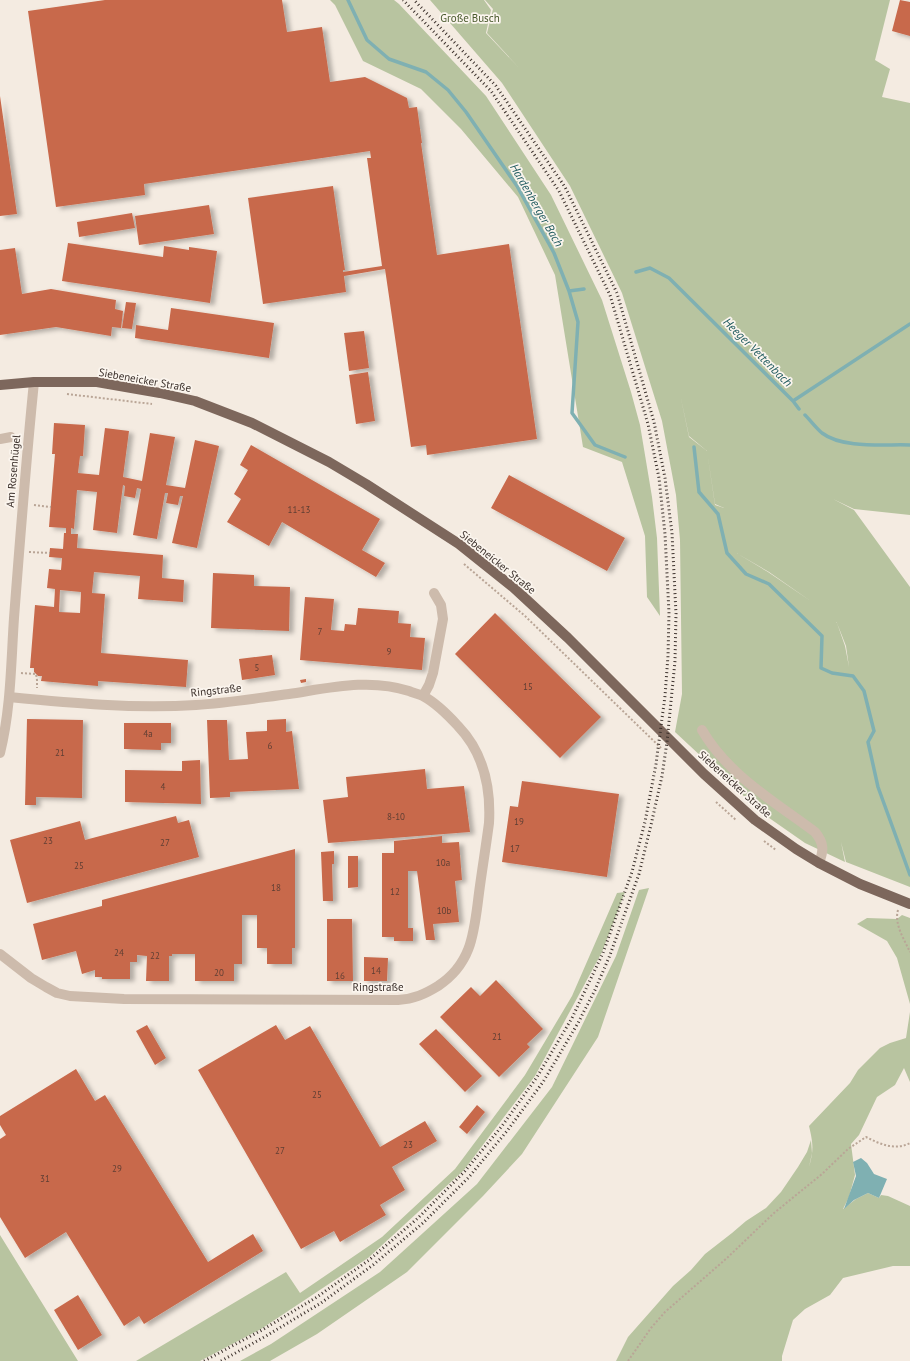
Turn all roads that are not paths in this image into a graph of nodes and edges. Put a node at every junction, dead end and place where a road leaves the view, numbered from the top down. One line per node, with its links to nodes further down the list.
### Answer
1 (34, 382): 2 (main road, Siebeneicker Straße); 7 (street, Am Rosenhügel); 10 (main road, Siebeneicker Straße)
2 (0, 385)
3 (11, 437): 4 (street)
4 (0, 439)
5 (434, 593): 6 (street)
6 (423, 696): 7 (street, Ringstraße); 12 (street, Ringstraße)
7 (9, 697): 9 (street, Am Rosenhügel)
8 (702, 730): 10 (street)
9 (0, 753)
10 (819, 863): 11 (main road, Siebeneicker Straße)
11 (905, 903)
12 (0, 955)

